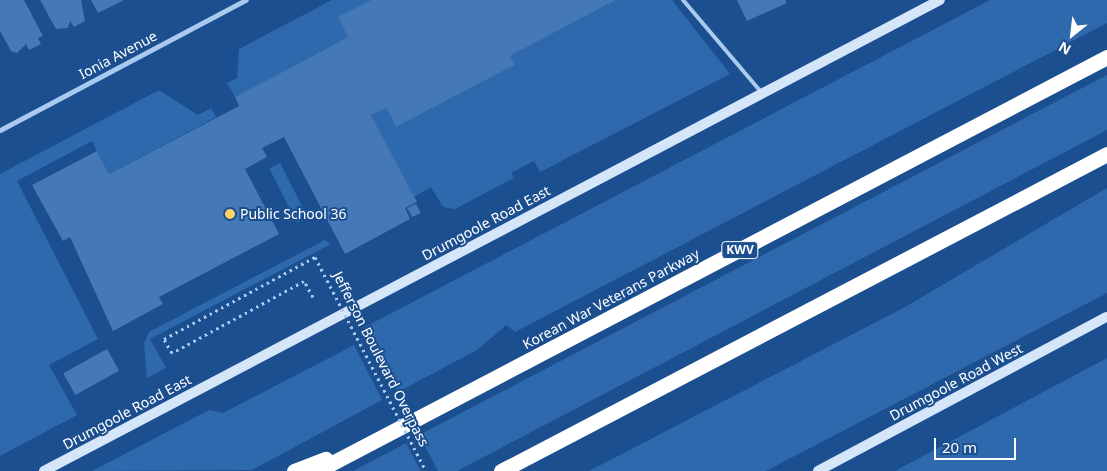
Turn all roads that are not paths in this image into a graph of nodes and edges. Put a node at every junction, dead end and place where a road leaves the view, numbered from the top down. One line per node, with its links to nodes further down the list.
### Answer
1 (246, 0): 6 (street, Ionia Avenue)
2 (683, 0): 5 (lane)
3 (940, 0): 5 (main road, Drumgoole Road East)
4 (1107, 58): 9 (highway, Korean War Veterans Parkway / KWV)
5 (762, 94): 10 (main road, Drumgoole Road East)
6 (0, 130)
7 (1107, 154): 13 (highway)
8 (1107, 317): 14 (main road, Drumgoole Road West)
9 (372, 442): 11 (highway); 12 (highway, Korean War Veterans Parkway / KWV)
10 (44, 471)
11 (294, 471)
12 (317, 471)
13 (501, 471)
14 (818, 471)

